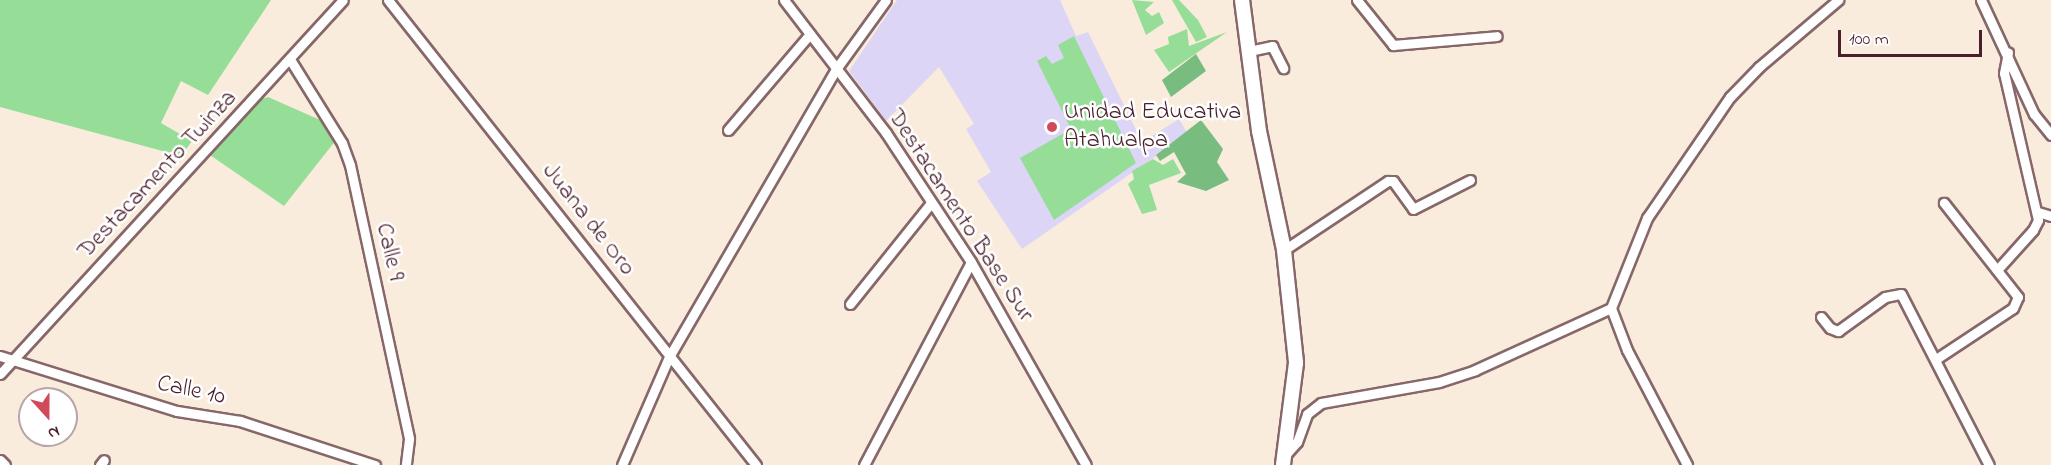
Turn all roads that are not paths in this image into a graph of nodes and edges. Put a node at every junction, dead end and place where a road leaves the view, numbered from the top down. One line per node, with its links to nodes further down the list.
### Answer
1 (344, 0): 13 (street, Destacamento Twinza)
2 (388, 0): 30 (street, Juana de Oro)
3 (784, 0): 9 (street, Destacamento Base Sur)
4 (886, 0): 15 (street)
5 (1242, 0): 11 (street)
6 (1357, 0): 10 (street)
7 (1838, 0): 27 (street)
8 (1981, 0): 12 (street)
9 (810, 34): 15 (street, Destacamento Base Sur); 16 (street)
10 (1497, 36)
11 (1249, 51): 14 (street); 23 (street)
12 (2008, 52): 17 (street); 21 (street)
13 (291, 61): 31 (street, Destacamento Twinza); 38 (street, Calle 9)
14 (1283, 68)
15 (836, 69): 19 (street, Destacamento Base Sur); 30 (street)
16 (728, 130)
17 (2051, 135)
18 (1470, 180): 23 (street)
19 (931, 203): 24 (street, Destacamento Base Sur); 26 (street)
20 (1944, 203): 25 (street)
21 (2038, 212): 22 (street); 25 (street)
22 (2051, 216)
23 (1284, 250): 34 (street)
24 (971, 262): 41 (street); 42 (street, Destacamento Base Sur)
25 (1997, 270): 32 (street)
26 (850, 304)
27 (1611, 308): 34 (street); 43 (street)
28 (1821, 317): 32 (street)
29 (0, 356): 31 (street, Calle 10)
30 (669, 357): 39 (street); 40 (street, Juana de Oro)
31 (11, 358): 33 (street, Destacamento Twinza); 36 (street, Calle 10)
32 (1936, 359): 44 (street)
33 (0, 374)
34 (1285, 459)
35 (0, 460): 37 (street)
36 (369, 464)
37 (5, 465)
38 (406, 465)
39 (622, 465)
40 (756, 465)
41 (864, 465)
42 (1086, 465)
43 (1687, 465)
44 (1989, 465)

